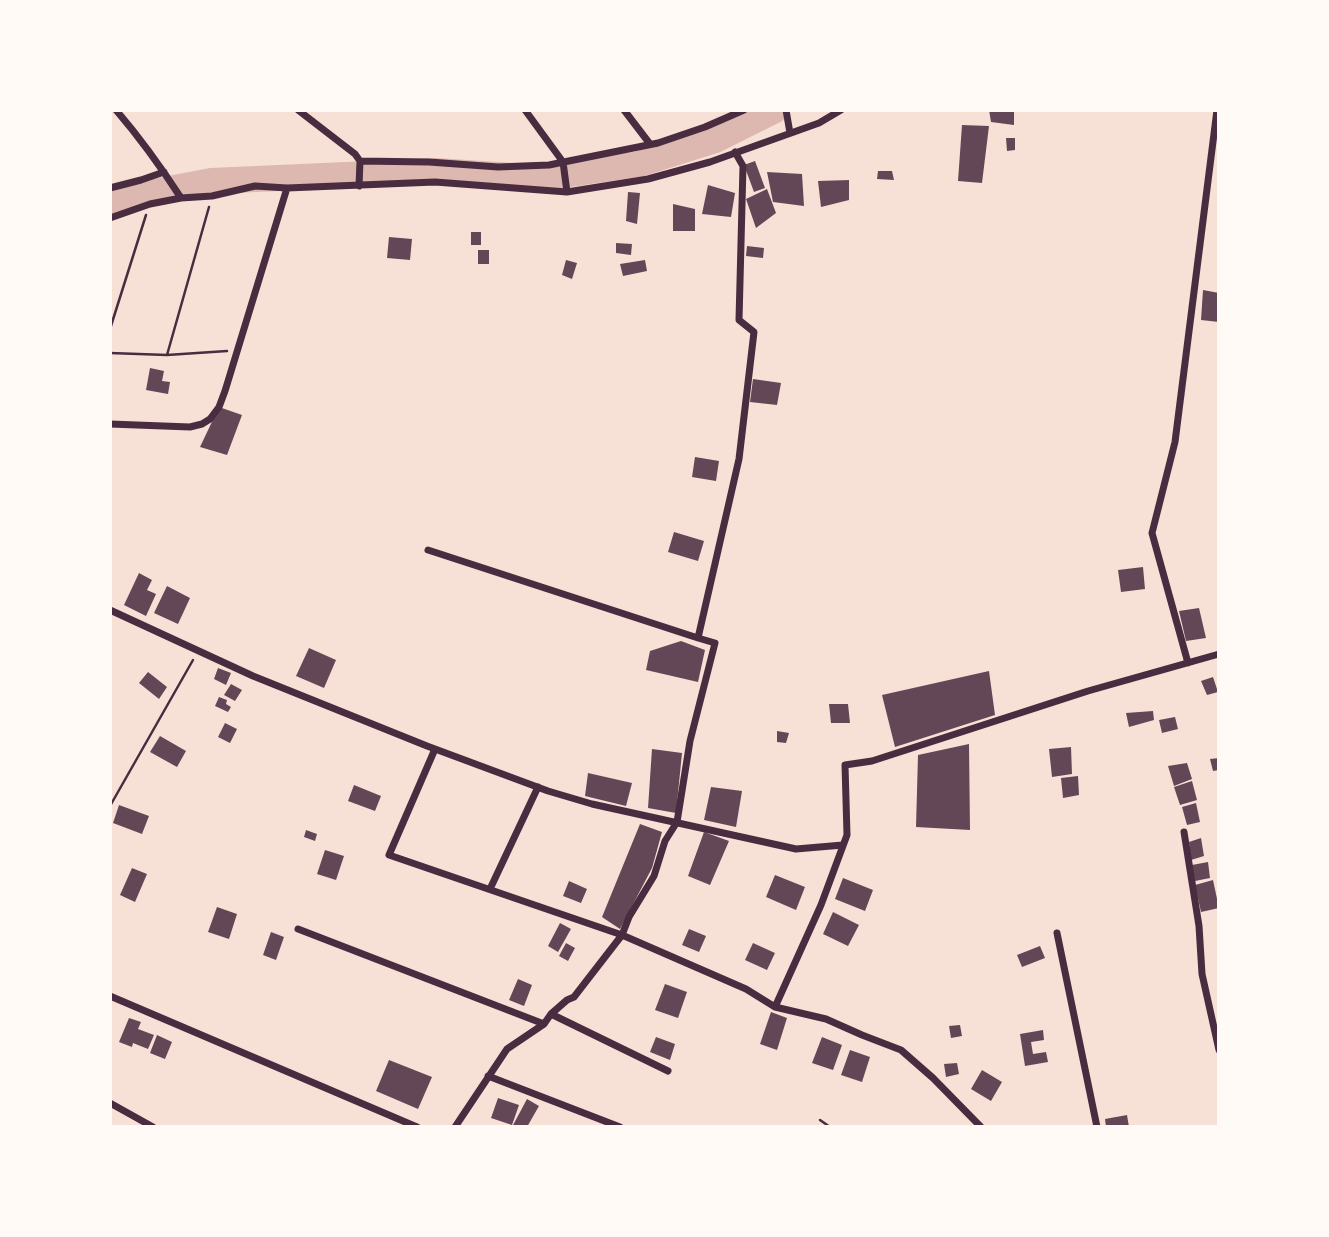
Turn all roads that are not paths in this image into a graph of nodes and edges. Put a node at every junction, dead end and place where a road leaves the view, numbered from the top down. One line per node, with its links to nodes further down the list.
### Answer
1 (116, 110): 14 (street)
2 (298, 110): 12 (street)
3 (525, 110): 13 (street)
4 (624, 110): 10 (street)
5 (744, 110): 10 (street)
6 (786, 110): 9 (street)
7 (841, 110): 9 (street)
8 (1217, 110): 26 (street)
9 (790, 133): 11 (street)
10 (650, 144): 13 (street)
11 (735, 152): 18 (street); 24 (street)
12 (360, 162): 13 (street); 15 (street)
13 (563, 162): 18 (street)
14 (164, 172): 16 (street); 19 (street)
15 (359, 186): 17 (street); 18 (street)
16 (110, 188)
17 (288, 188): 19 (street); 21 (street)
18 (567, 192)
19 (181, 198): 20 (street)
20 (110, 218)
21 (110, 424)
22 (428, 550): 24 (street)
23 (110, 610): 27 (street)
24 (698, 638): 29 (street)
25 (1219, 654): 26 (street)
26 (1188, 663): 31 (street)
27 (435, 749): 28 (street); 32 (street)
28 (538, 788): 29 (street); 32 (street)
29 (677, 822): 31 (street); 35 (street)
30 (1184, 832): 40 (street)
31 (842, 845): 37 (street)
32 (490, 889): 35 (street)
33 (298, 929): 39 (street)
34 (1057, 933): 49 (street)
35 (622, 935): 37 (street); 38 (street)
36 (110, 996): 45 (street)
37 (775, 1007): 48 (street)
38 (551, 1014): 39 (street); 41 (street)
39 (544, 1024): 42 (street)
40 (1219, 1050)
41 (668, 1071)
42 (488, 1076): 46 (street); 47 (street)
43 (110, 1103): 44 (street)
44 (153, 1127)
45 (418, 1127)
46 (455, 1127)
47 (620, 1127)
48 (981, 1127)
49 (1097, 1127)

